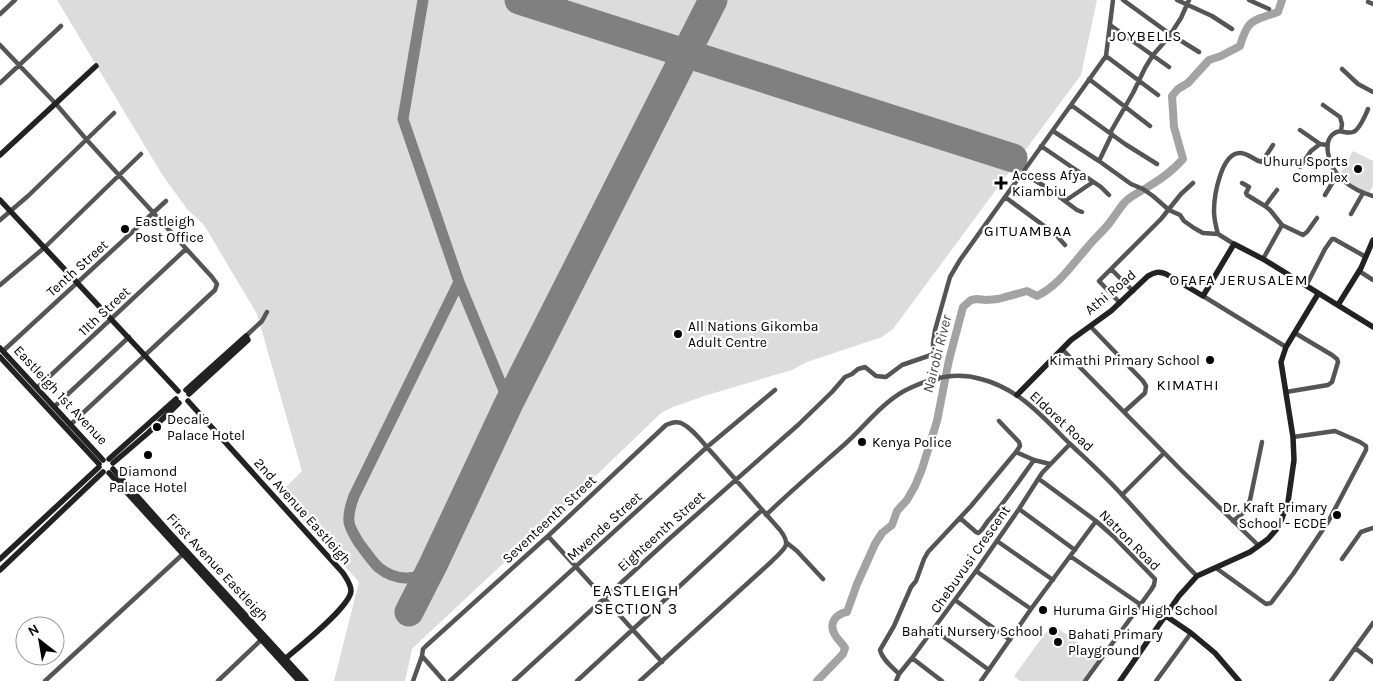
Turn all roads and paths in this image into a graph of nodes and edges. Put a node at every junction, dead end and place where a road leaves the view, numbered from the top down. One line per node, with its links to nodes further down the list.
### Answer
1 (15, 0): 8 (street)
2 (1113, 0): 9 (street)
3 (1123, 0): 12 (street)
4 (1177, 0): 6 (street)
5 (1249, 0): 7 (street)
6 (1188, 2): 11 (street); 12 (street)
7 (1269, 9)
8 (0, 14)
9 (1110, 25): 15 (street); 16 (street)
10 (61, 26): 17 (street)
11 (1232, 28)
12 (1170, 34): 14 (street); 15 (street)
13 (0, 45): 17 (street)
14 (1199, 52)
15 (1153, 55): 19 (street); 22 (street)
16 (1106, 56): 21 (street); 22 (street)
17 (18, 65): 23 (street); 26 (street)
18 (96, 66): 26 (street)
19 (1170, 67)
20 (1342, 69): 24 (street)
21 (1089, 79): 27 (street); 29 (street)
22 (1139, 81): 25 (street); 29 (street)
23 (0, 83)
24 (1373, 92)
25 (1158, 95)
26 (56, 104): 37 (street); 43 (street)
27 (1071, 105): 34 (street); 36 (street)
28 (1323, 105): 35 (street)
29 (1125, 108): 32 (street); 36 (street)
30 (1368, 109): 35 (street)
31 (114, 113): 37 (street)
32 (1150, 126)
33 (1300, 130): 38 (street)
34 (1053, 131): 41 (street); 44 (street)
35 (1341, 131): 40 (street)
36 (1111, 133): 44 (street); 45 (street)
37 (86, 139): 49 (street); 64 (street)
38 (1320, 144): 40 (street); 46 (street)
39 (1273, 145): 71 (street)
40 (1327, 145): 48 (street)
41 (1041, 146): 47 (street); 50 (street)
42 (141, 154): 49 (street)
43 (0, 155)
44 (1099, 161): 63 (street)
45 (1157, 164)
46 (1300, 167)
47 (1022, 173): 58 (street); 61 (street)
48 (1336, 175): 54 (street); 55 (street)
49 (119, 176): 66 (street); 75 (street)
50 (1093, 182): 56 (street); 61 (street)
51 (1193, 183): 63 (street)
52 (1242, 183): 62 (street)
53 (1277, 190): 62 (street)
54 (1363, 193): 57 (street); 67 (street)
55 (1325, 194)
56 (1109, 195)
57 (1373, 196)
58 (1005, 197): 74 (street); 100 (street)
59 (0, 200): 64 (street)
60 (166, 201): 66 (street, Tenth Street)
61 (1065, 201): 65 (street)
62 (1265, 206): 70 (street)
63 (1169, 210): 71 (street); 79 (street)
64 (10, 211): 69 (street); 75 (street)
65 (1082, 212)
66 (154, 213): 76 (street); 82 (street, Tenth Street)
67 (1351, 214)
68 (1317, 218): 70 (street)
69 (0, 220)
70 (1282, 225): 78 (street)
71 (1218, 234): 73 (street)
72 (1373, 240): 77 (street)
73 (1234, 244): 78 (street); 87 (street)
74 (1066, 245)
75 (44, 248): 82 (street); 83 (street)
76 (186, 249): 91 (street, 11th Street); 101 (street)
77 (1366, 257): 80 (street); 84 (street)
78 (1263, 259): 84 (street)
79 (1111, 269): 85 (street); 88 (street)
80 (1359, 271): 81 (street); 89 (street)
81 (1373, 280)
82 (78, 282): 91 (street); 99 (street, Tenth Street)
83 (0, 285)
84 (1306, 286): 86 (street)
85 (1133, 291): 87 (street, Athi Road); 88 (street, Athi Road)
86 (1318, 294): 89 (street); 94 (street)
87 (1203, 296): 97 (street, Athi Road)
88 (1120, 303): 92 (street, Athi Road)
89 (1338, 305): 93 (street)
90 (267, 312): 95 (street)
91 (112, 319): 96 (street); 103 (street, 11th Street)
92 (1090, 326): 98 (street, Athi Road); 112 (street)
93 (1373, 327)
94 (1295, 333): 97 (street); 107 (street)
95 (246, 336): 106 (street)
96 (128, 337): 101 (street); 111 (street)
97 (1286, 347): 107 (street)
98 (1062, 349): 108 (street, Athi Road); 112 (street)
99 (1, 352): 103 (street, Eastleigh 1st Avenue); 123 (street, Eastleigh 1st Avenue)
100 (934, 354): 102 (street); 124 (street, Eighteenth Street)
101 (145, 355): 105 (street); 114 (street)
102 (939, 378): 108 (street, Eldoret Road); 129 (street, Eldoret Road)
103 (36, 388): 111 (street, Eastleigh 1st Avenue)
104 (775, 390): 118 (street, Mwende Street)
105 (178, 391): 106 (street); 109 (street)
106 (187, 392): 110 (street)
107 (1286, 392): 115 (street)
108 (1016, 395): 117 (street, Eldoret Road)
109 (178, 401): 110 (street); 123 (street)
110 (188, 401): 164 (street, 2nd Avenue Eastleigh)
111 (54, 407): 114 (street, Eastleigh 1st Avenue)
112 (1124, 412): 120 (street)
113 (999, 421): 119 (street)
114 (70, 424): 123 (street, Eastleigh 1st Avenue)
115 (1292, 437): 137 (street); 145 (street)
116 (1262, 442): 132 (street)
117 (1070, 444): 122 (street, Chebuvusi Crescent); 126 (street, Eldoret Road)
118 (707, 447): 124 (street); 134 (street, Seventeenth Street); 144 (street, Mwende Street)
119 (1016, 452): 121 (street); 130 (street)
120 (1164, 453): 126 (street); 132 (street)
121 (1034, 460): 122 (street); 130 (street)
122 (1050, 464): 125 (street, Chebuvusi Crescent)
123 (106, 466): 139 (street, First Avenue Eastleigh); 141 (street); 143 (street); 164 (street, First Avenue Eastleigh)
124 (735, 479): 128 (street); 150 (street, Eighteenth Street)
125 (1039, 479): 127 (street, Chebuvusi Crescent); 131 (street, Natron Road)
126 (1122, 494): 147 (street, Eldoret Road)
127 (1019, 509): 135 (street, Chebuvusi Crescent); 138 (street)
128 (762, 510): 129 (street); 157 (street)
129 (766, 515): 136 (street)
130 (960, 518): 168 (street)
131 (1096, 521): 138 (street); 152 (street, Natron Road)
132 (1233, 521): 137 (street)
133 (1373, 528): 142 (street)
134 (548, 536): 144 (street); 162 (street, Seventeenth Street)
135 (996, 541): 146 (street, Chebuvusi Crescent); 149 (street)
136 (787, 543): 148 (street); 165 (street)
137 (1259, 546): 145 (street)
138 (1075, 550): 140 (street)
139 (183, 554): 159 (street, First Avenue Eastleigh); 169 (street)
140 (1070, 556): 149 (street); 152 (street)
141 (0, 559)
142 (1342, 559)
143 (1, 566)
144 (576, 566): 150 (street); 175 (street, Mwende Street)
145 (1216, 568): 147 (street)
146 (976, 571): 151 (street, Chebuvusi Crescent); 153 (street)
147 (1197, 576): 154 (street)
148 (823, 579)
149 (1053, 580): 153 (street)
150 (604, 597): 157 (street); 176 (street, Eighteenth Street)
151 (955, 600): 156 (street, Chebuvusi Crescent); 160 (street)
152 (1139, 605): 154 (street); 182 (street, Natron Road)
153 (1031, 609): 160 (street)
154 (1164, 618): 158 (street); 183 (street)
155 (1373, 623): 161 (street)
156 (933, 629): 163 (street, Chebuvusi Crescent); 167 (street)
157 (633, 630): 165 (street); 177 (street)
158 (1191, 633): 184 (street); 185 (street)
159 (261, 640): 170 (street); 171 (street, First Avenue Eastleigh)
160 (1010, 640): 167 (street)
161 (1355, 648): 166 (street); 186 (street)
162 (422, 656): 173 (street, Seventeenth Street); 174 (street)
163 (912, 658): 168 (street, Chebuvusi Crescent); 180 (street)
164 (285, 659): 172 (street, First Avenue Eastleigh)
165 (662, 662): 178 (street)
166 (1373, 662)
167 (989, 670): 181 (street)
168 (899, 674): 179 (street, Chebuvusi Crescent)
169 (45, 681)
170 (218, 681)
171 (299, 681)
172 (306, 681)
173 (413, 681)
174 (444, 681)
175 (450, 681)
176 (514, 681)
177 (577, 681)
178 (640, 681)
179 (896, 681)
180 (942, 681)
181 (981, 681)
182 (1085, 681)
183 (1120, 681)
184 (1156, 681)
185 (1238, 681)
186 (1331, 681)

